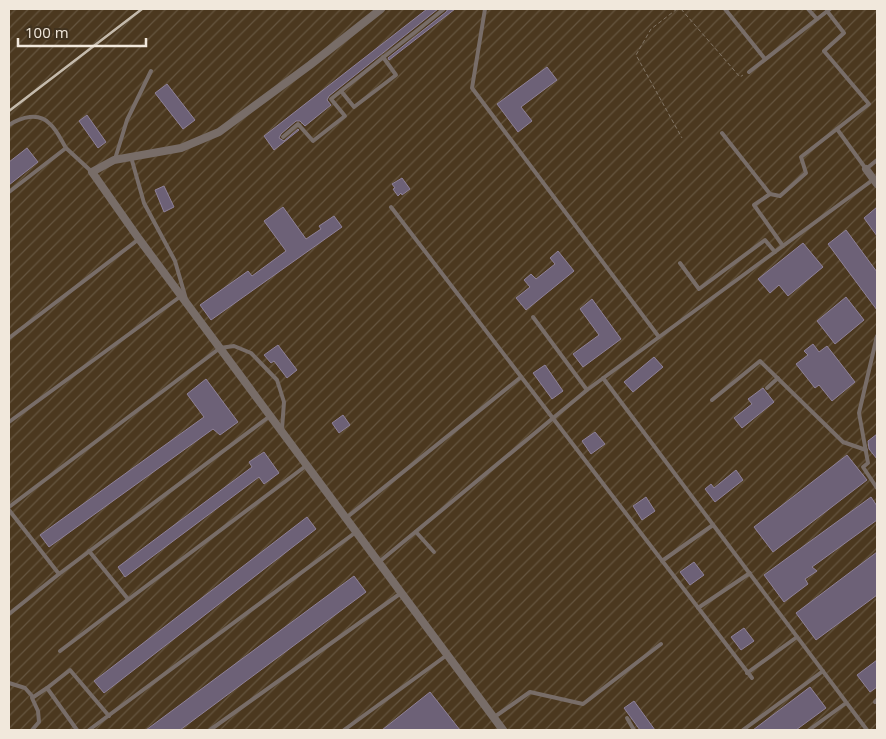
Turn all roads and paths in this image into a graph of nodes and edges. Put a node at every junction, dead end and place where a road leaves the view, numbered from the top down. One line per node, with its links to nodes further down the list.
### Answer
1 (381, 9): 21 (street)
2 (444, 9): 10 (lane)
3 (484, 9): 38 (lane)
4 (677, 9): 19 (path)
5 (680, 9): 13 (path)
6 (725, 9): 11 (lane)
7 (808, 9): 9 (lane)
8 (829, 10): 9 (lane); 16 (lane)
9 (817, 19): 11 (lane)
10 (383, 57): 14 (lane); 14 (lane)
11 (765, 59): 13 (lane)
12 (151, 71): 22 (lane)
13 (749, 72)
14 (341, 91): 18 (lane)
15 (9, 125): 20 (lane)
16 (837, 129): 24 (lane); 28 (lane)
17 (722, 133): 28 (lane)
18 (283, 137)
19 (682, 138)
20 (66, 148): 25 (lane); 27 (lane)
21 (131, 156): 22 (street); 35 (lane)
22 (114, 160): 25 (street)
23 (877, 160): 24 (lane)
24 (866, 169): 26 (street)
25 (92, 172): 30 (street)
26 (875, 182): 31 (lane)
27 (9, 192)
28 (770, 194): 31 (lane)
29 (391, 207): 41 (lane)
30 (139, 239): 34 (street); 39 (lane)
31 (783, 246): 32 (lane)
32 (774, 252): 33 (lane); 38 (lane)
33 (680, 263)
34 (181, 296): 35 (street); 49 (lane)
35 (188, 306): 40 (street)
36 (533, 317): 45 (lane)
37 (877, 336): 51 (lane)
38 (659, 337): 42 (lane)
39 (9, 338)
40 (220, 348): 47 (street); 50 (lane); 54 (lane)
41 (522, 377): 48 (lane); 55 (lane)
42 (603, 378): 45 (lane); 56 (lane)
43 (778, 378): 44 (lane); 46 (lane); 51 (lane)
44 (766, 388)
45 (588, 390): 48 (lane)
46 (712, 400)
47 (270, 416): 50 (street); 59 (lane)
48 (553, 418): 58 (lane); 61 (lane)
49 (9, 422)
50 (282, 432): 52 (street)
51 (866, 450): 53 (lane)
52 (306, 465): 55 (street); 66 (lane)
53 (877, 488)
54 (9, 509): 64 (lane)
55 (346, 518): 57 (street)
56 (714, 525): 61 (lane); 63 (lane)
57 (356, 532): 62 (street); 80 (lane)
58 (416, 532): 60 (lane); 62 (lane)
59 (89, 551): 64 (lane); 66 (lane)
60 (434, 552)
61 (662, 561): 67 (lane)
62 (378, 562): 65 (street)
63 (750, 573): 67 (lane); 69 (lane)
64 (58, 574): 68 (lane)
65 (401, 593): 72 (street); 86 (lane)
66 (128, 598): 71 (lane)
67 (698, 608): 74 (lane)
68 (9, 614)
69 (797, 638): 73 (lane); 74 (lane)
70 (661, 644): 81 (lane)
71 (60, 651)
72 (447, 654): 81 (street); 87 (lane)
73 (823, 671): 79 (lane); 90 (lane)
74 (747, 673): 75 (lane)
75 (752, 678)
76 (9, 684): 78 (lane)
77 (47, 688): 78 (lane); 80 (lane); 84 (lane)
78 (33, 697): 83 (lane)
79 (846, 703): 91 (lane); 92 (lane)
80 (109, 716): 85 (lane)
81 (494, 718): 88 (street)
82 (626, 718): 89 (lane)
83 (32, 730)
84 (76, 730)
85 (89, 730)
86 (210, 730)
87 (344, 730)
88 (503, 730)
89 (634, 730)
90 (743, 730)
91 (809, 730)
92 (867, 730)

